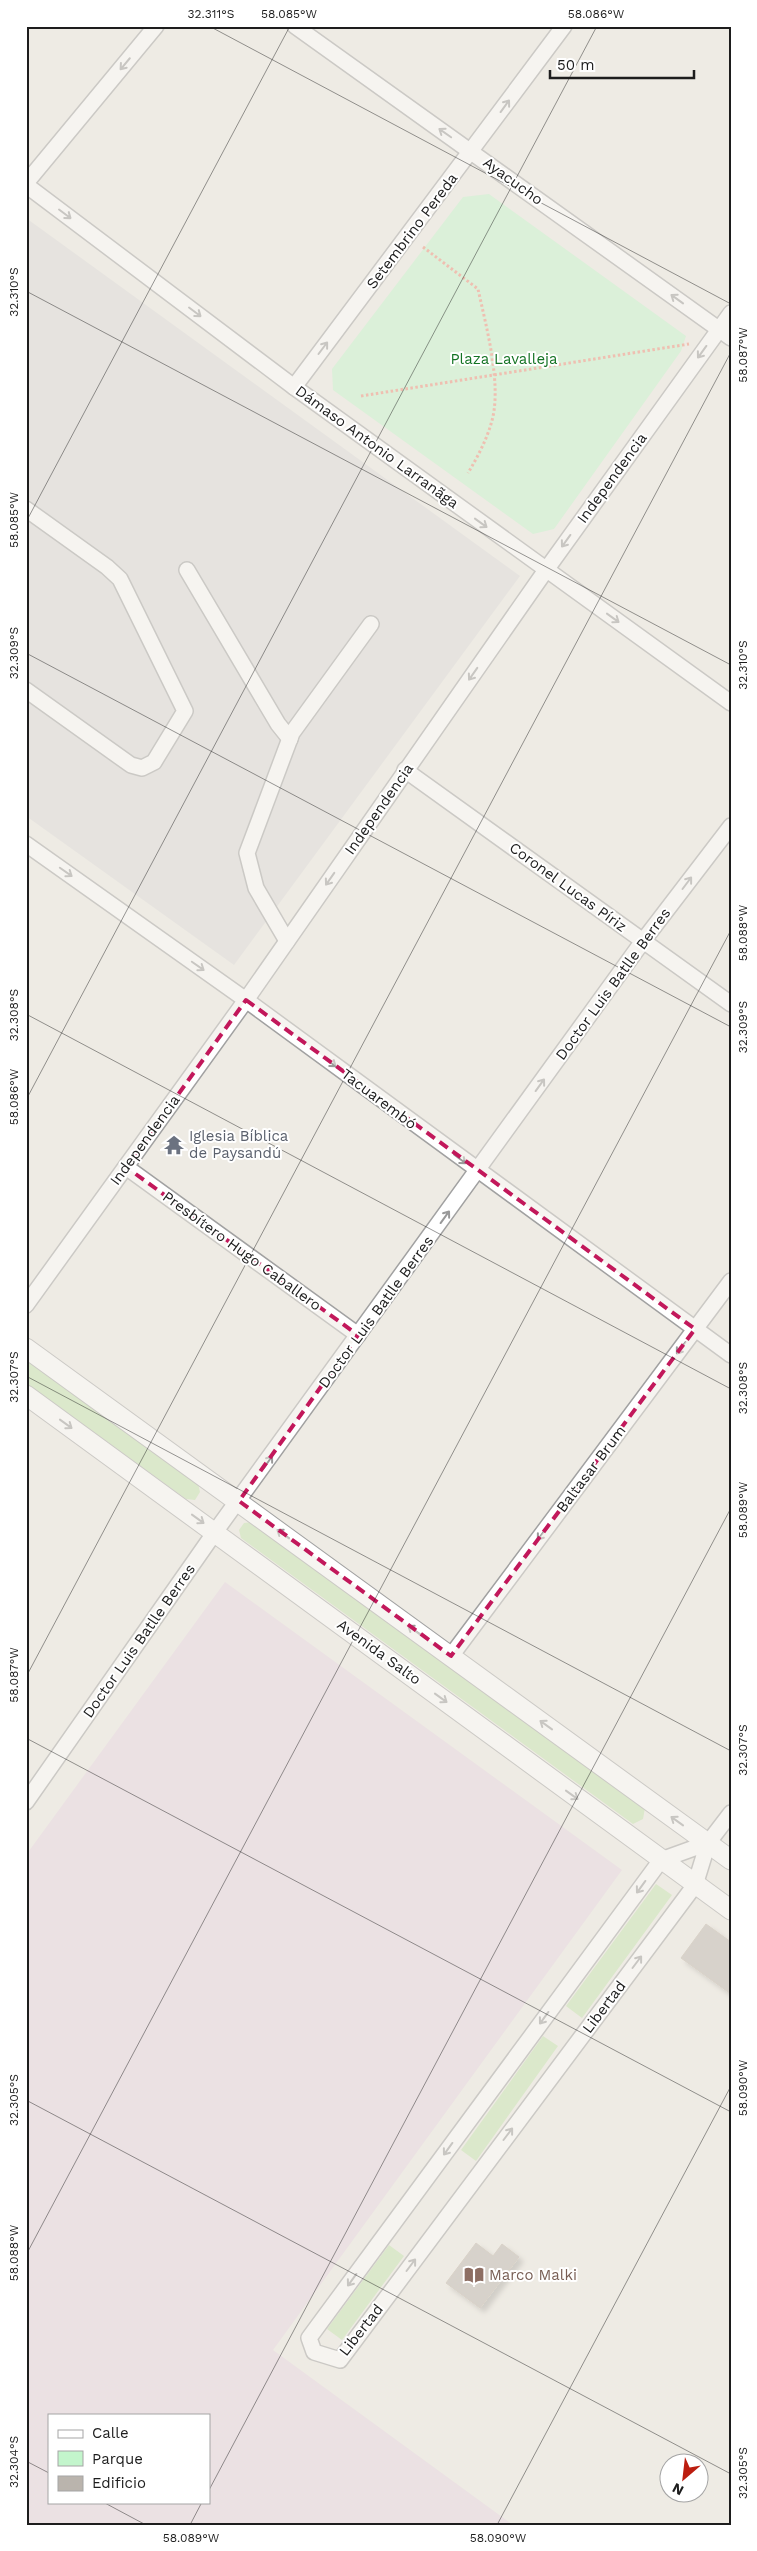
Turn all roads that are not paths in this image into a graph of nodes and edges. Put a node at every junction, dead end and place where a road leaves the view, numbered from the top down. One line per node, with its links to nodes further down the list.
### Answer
1 (156, 26): 5 (street, one-way to 5)
2 (295, 26): 4 (street, Ayacucho, one-way to 2)
3 (564, 26): 4 (street, Setembrino Pereda, one-way to 3)
4 (472, 151): 7 (street, Ayacucho, one-way to 4); 8 (street, Setembrino Pereda, one-way to 4)
5 (26, 184): 8 (street, Dámaso Antonio Larranãga, one-way to 8)
6 (731, 313): 7 (street, Independencia)
7 (725, 333): 11 (street, Independencia, one-way to 11)
8 (294, 386): 11 (street, Dámaso Antonio Larranãga, one-way to 11)
9 (26, 509): 13 (street)
10 (187, 570): 15 (street)
11 (546, 570): 14 (street, Dámaso Antonio Larranãga, one-way to 14); 16 (street, Independencia, one-way to 16)
12 (371, 624): 15 (street)
13 (26, 690)
14 (731, 703)
15 (290, 739): 19 (street)
16 (405, 770): 19 (street, Independencia, one-way to 19); 20 (street, Coronel Lucas Píriz)
17 (731, 826): 20 (street, Doctor Luis Batlle Berres, one-way to 17)
18 (26, 844): 21 (street, Tacuarembó, one-way to 21)
19 (287, 941): 21 (street, Independencia)
20 (643, 941): 22 (street, Coronel Lucas Píriz); 24 (street, Doctor Luis Batlle Berres, one-way to 20)
21 (246, 1000): 23 (street, Independencia); 24 (street, Tacuarembó, one-way to 24)
22 (731, 1004)
23 (126, 1167): 26 (street, Independencia); 28 (street, Presbítero Hugo Caballero)
24 (478, 1172): 27 (street, Tacuarembó); 28 (street, Doctor Luis Batlle Berres, one-way to 24)
25 (731, 1280): 27 (street, Baltasar Brum)
26 (26, 1305)
27 (695, 1329): 30 (street, Tacuarembó); 34 (street, Baltasar Brum, one-way to 34)
28 (358, 1335): 32 (street, Doctor Luis Batlle Berres, one-way to 28)
29 (26, 1348): 32 (street)
30 (731, 1355)
31 (26, 1395): 33 (street, Avenida Salto, one-way to 33)
32 (239, 1501): 33 (street, Doctor Luis Batlle Berres); 34 (street, one-way to 32)
33 (215, 1532): 35 (street, Doctor Luis Batlle Berres); 38 (street, Avenida Salto, one-way to 38)
34 (451, 1656): 37 (street, one-way to 34)
35 (26, 1802)
36 (731, 1813): 37 (street, Libertad)
37 (708, 1843): 38 (street); 39 (street); 40 (street, Libertad)
38 (661, 1860): 40 (street, Avenida Salto); 40 (street, Libertad, one-way to 40)
39 (731, 1860)
40 (695, 1885): 41 (street, Avenida Salto)
41 (731, 1910)

